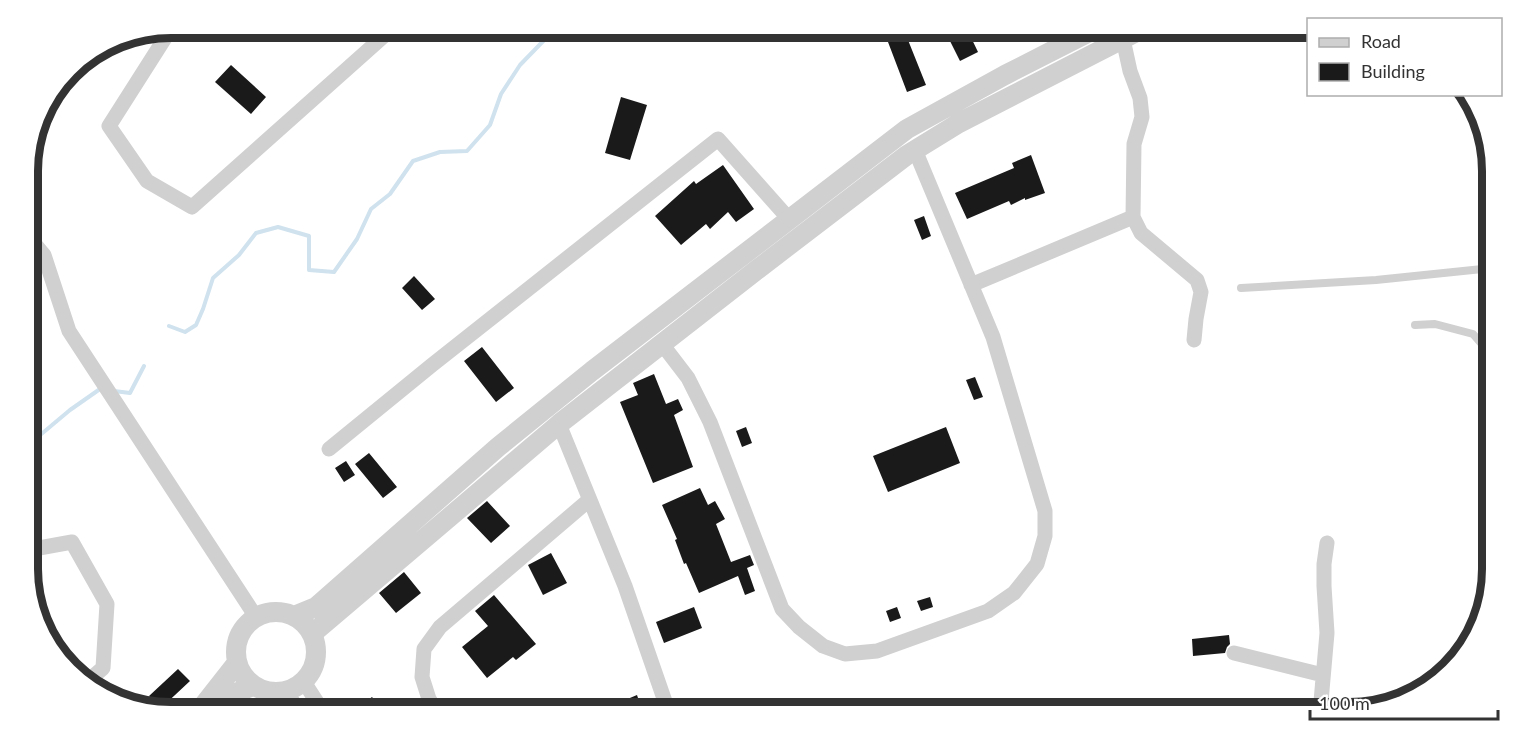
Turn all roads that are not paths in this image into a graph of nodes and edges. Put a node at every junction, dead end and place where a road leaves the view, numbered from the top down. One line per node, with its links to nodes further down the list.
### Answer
1 (165, 38): 2 (street)
2 (382, 38)
3 (1077, 38): 7 (street)
4 (1123, 39): 5 (street); 6 (street)
5 (915, 150): 10 (street); 14 (street)
6 (1133, 217): 10 (street); 13 (street)
7 (789, 219): 17 (street); 21 (street)
8 (38, 248): 22 (street)
9 (1482, 269): 11 (lane)
10 (971, 285): 14 (street)
11 (1241, 288)
12 (1415, 325): 15 (lane)
13 (1194, 340)
14 (662, 344): 16 (street)
15 (1482, 344)
16 (559, 424): 18 (street); 23 (street)
17 (329, 449)
18 (590, 500): 35 (street); 36 (street)
19 (1327, 543): 26 (street)
20 (38, 548): 27 (street)
21 (294, 616): 22 (street); 23 (street)
22 (256, 617): 25 (street)
23 (312, 634): 28 (street)
24 (1234, 653): 26 (street)
25 (237, 664): 29 (street); 31 (street)
26 (1323, 675): 37 (street)
27 (93, 677)
28 (304, 682): 30 (street); 34 (street)
29 (253, 686): 30 (street); 32 (street)
30 (286, 691): 33 (street)
31 (206, 702)
32 (217, 702)
33 (293, 702)
34 (317, 702)
35 (431, 702)
36 (665, 702)
37 (1321, 702)

